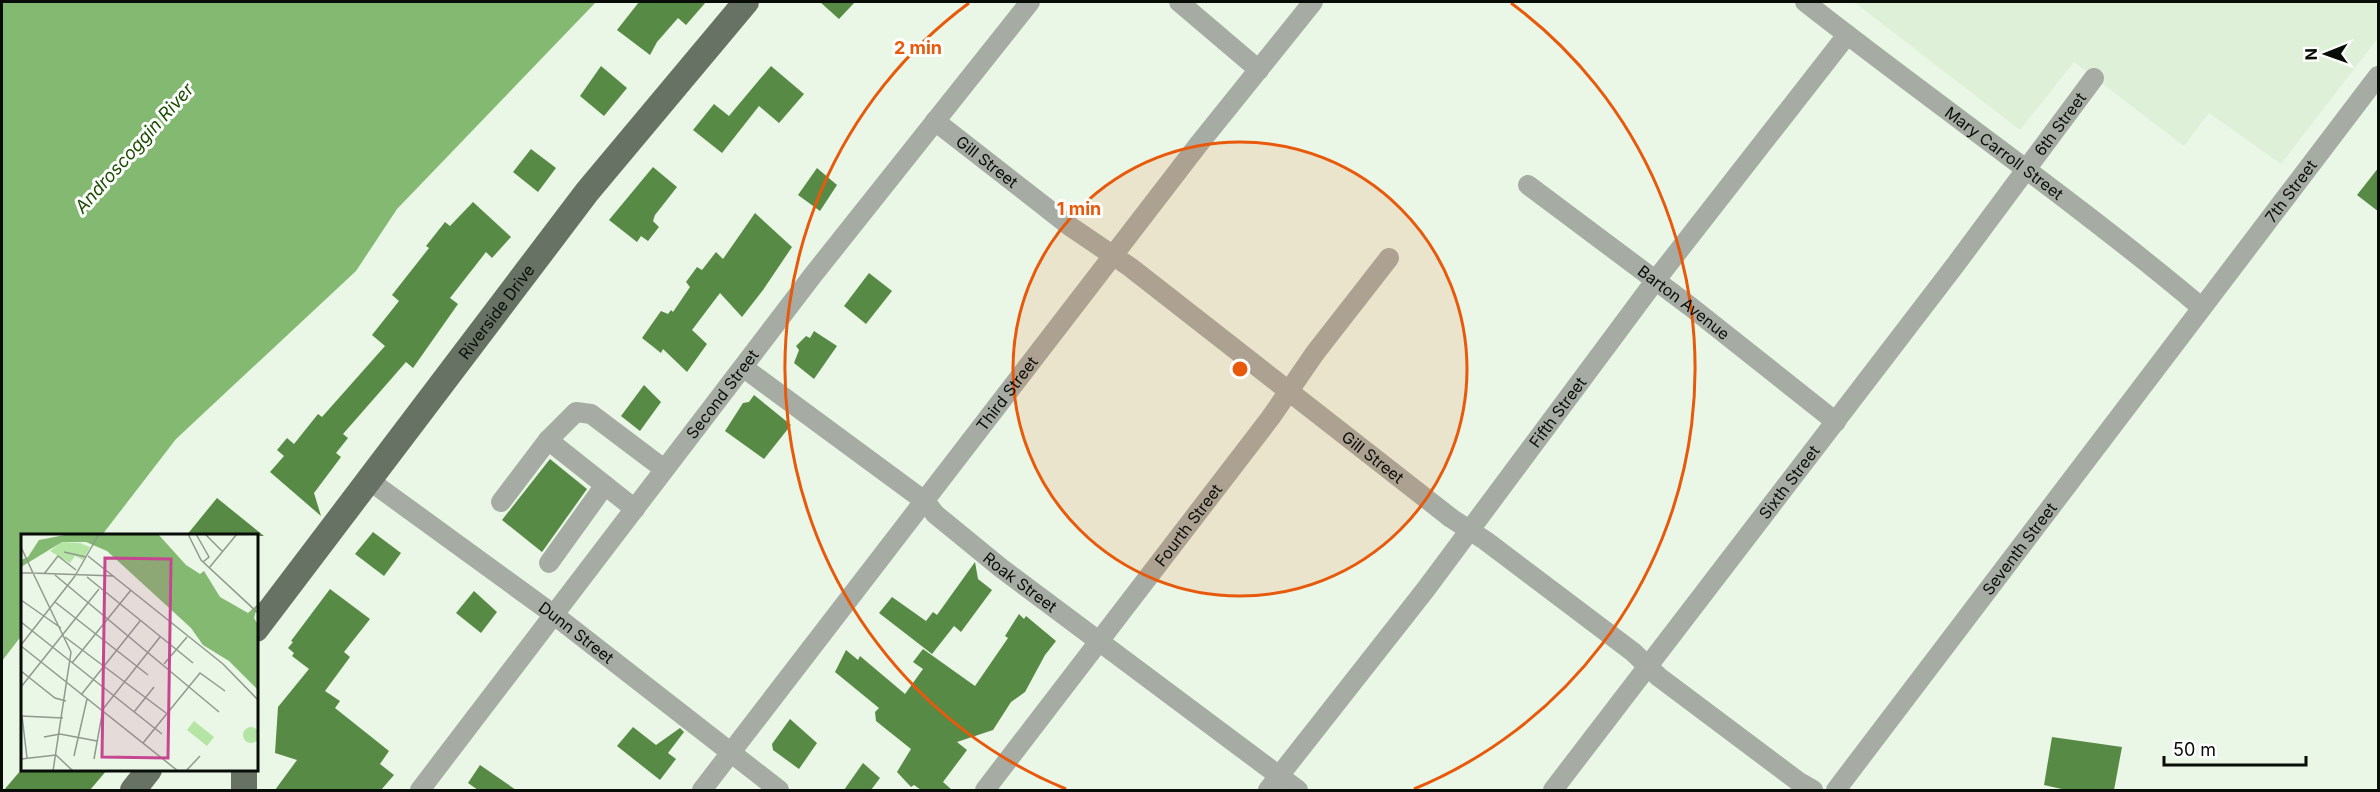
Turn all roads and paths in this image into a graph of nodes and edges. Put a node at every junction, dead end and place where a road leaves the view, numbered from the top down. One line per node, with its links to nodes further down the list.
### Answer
1 (746, 2): 22 (main road, Riverside Drive)
2 (1030, 2): 10 (street, Second Street)
3 (1179, 2): 7 (street)
4 (1313, 2): 7 (street, Third Street)
5 (1805, 2): 6 (street, Mary Carroll Street)
6 (1847, 34): 11 (street, Mary Carroll Street); 15 (street, Fifth Street)
7 (1258, 70): 13 (street, Third Street)
8 (2379, 76): 16 (street, 7th Street)
9 (2094, 78): 11 (street, 6th Street)
10 (934, 121): 13 (street, Gill Street); 17 (street, Second Street)
11 (2025, 171): 16 (street, Mary Carroll Street); 19 (street, Sixth Street)
12 (1528, 185): 15 (street, Barton Avenue)
13 (1113, 257): 18 (street, Gill Street); 25 (street, Third Street)
14 (1389, 258): 18 (street, Fourth Street)
15 (1655, 281): 19 (street, Barton Avenue); 27 (street, Fifth Street)
16 (2201, 307): 46 (street, Seventh Street)
17 (744, 368): 21 (street, Second Street); 25 (street, Roak Street)
18 (1288, 390): 27 (street, Gill Street); 31 (street, Fourth Street)
19 (1836, 422): 32 (street, Sixth Street)
20 (548, 440): 21 (street); 23 (street); 24 (street)
21 (664, 469): 26 (street, Second Street)
22 (370, 481): 29 (street, Dunn Street); 30 (main road, Riverside Drive)
23 (605, 485): 26 (street); 28 (street)
24 (501, 502)
25 (926, 502): 31 (street, Roak Street); 33 (street, Third Street)
26 (635, 509): 29 (street, Second Street)
27 (1469, 530): 32 (street, Gill Street); 36 (street, Fifth Street)
28 (549, 563)
29 (553, 614): 33 (street, Dunn Street); 39 (street, Second Street)
30 (258, 626)
31 (1099, 642): 36 (street, Roak Street); 42 (street, Fourth Street)
32 (1648, 667): 44 (street, Sixth Street); 45 (street, Gill Street)
33 (730, 753): 40 (street, Third Street); 41 (street, Dunn Street)
34 (148, 771): 37 (main road)
35 (244, 771): 38 (main road)
36 (1274, 784): 43 (street, Roak Street)
37 (133, 790)
38 (244, 790)
39 (420, 790)
40 (702, 790)
41 (779, 790)
42 (985, 790)
43 (1298, 790)
44 (1553, 790)
45 (1813, 790)
46 (1836, 790)

